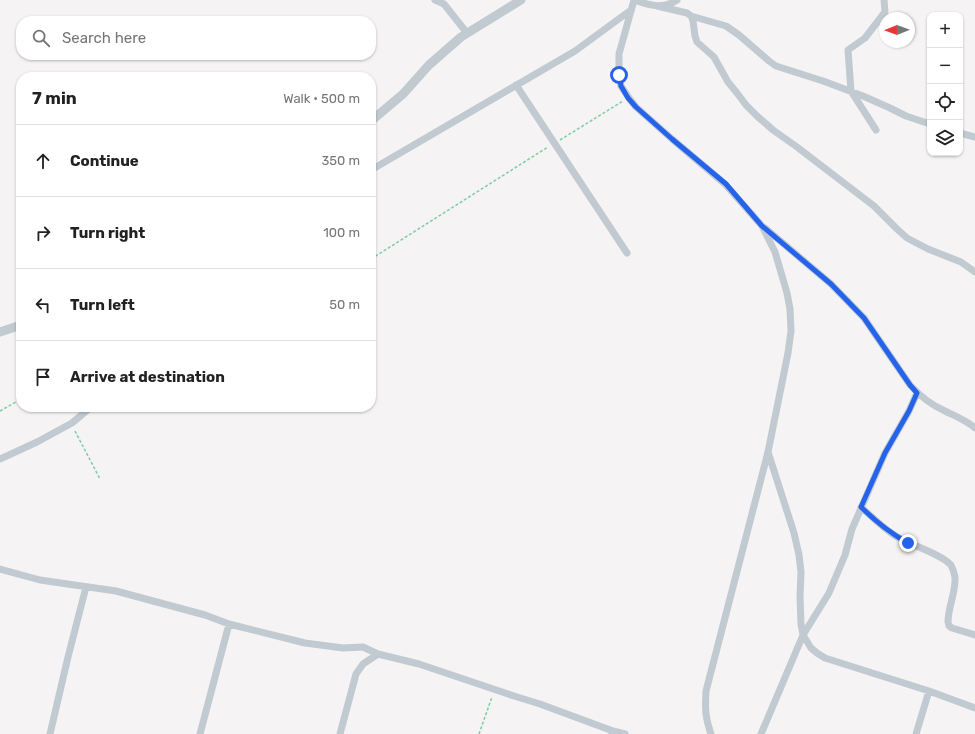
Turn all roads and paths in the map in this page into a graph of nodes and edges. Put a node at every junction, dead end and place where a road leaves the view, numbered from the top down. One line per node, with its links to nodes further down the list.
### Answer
1 (435, 0): 9 (street)
2 (521, 0): 9 (street)
3 (634, 0): 6 (street); 7 (street)
4 (677, 0): 6 (street)
5 (884, 0): 11 (street)
6 (657, 6): 8 (street)
7 (631, 10): 10 (street); 12 (street)
8 (691, 16): 11 (street); 23 (street)
9 (467, 33): 13 (street)
10 (516, 85): 18 (street); 19 (street)
11 (851, 91): 14 (street); 15 (street)
12 (628, 98): 18 (path); 20 (street)
13 (376, 117)
14 (927, 123)
15 (876, 130)
16 (963, 134): 17 (street)
17 (975, 137)
18 (555, 143): 21 (street); 22 (path)
19 (376, 167)
20 (762, 226): 26 (street); 32 (street)
21 (627, 253)
22 (376, 256)
23 (975, 272)
24 (16, 326): 25 (street)
25 (0, 332)
26 (917, 393): 31 (street); 35 (street)
27 (16, 402): 28 (path)
28 (0, 411)
29 (85, 412): 30 (street)
30 (72, 424): 33 (street); 34 (path)
31 (975, 428)
32 (768, 452): 39 (street); 51 (street)
33 (0, 459)
34 (100, 479)
35 (861, 507): 39 (street); 40 (street)
36 (0, 569): 37 (street)
37 (86, 587): 38 (street); 46 (street)
38 (230, 624): 41 (street); 47 (street)
39 (803, 635): 43 (street); 52 (street)
40 (975, 635)
41 (378, 654): 42 (street); 48 (street)
42 (494, 689): 45 (street); 49 (path)
43 (929, 691): 44 (street); 53 (street)
44 (975, 708)
45 (613, 732): 50 (street)
46 (50, 734)
47 (200, 734)
48 (340, 734)
49 (479, 734)
50 (625, 734)
51 (711, 734)
52 (761, 734)
53 (916, 734)

